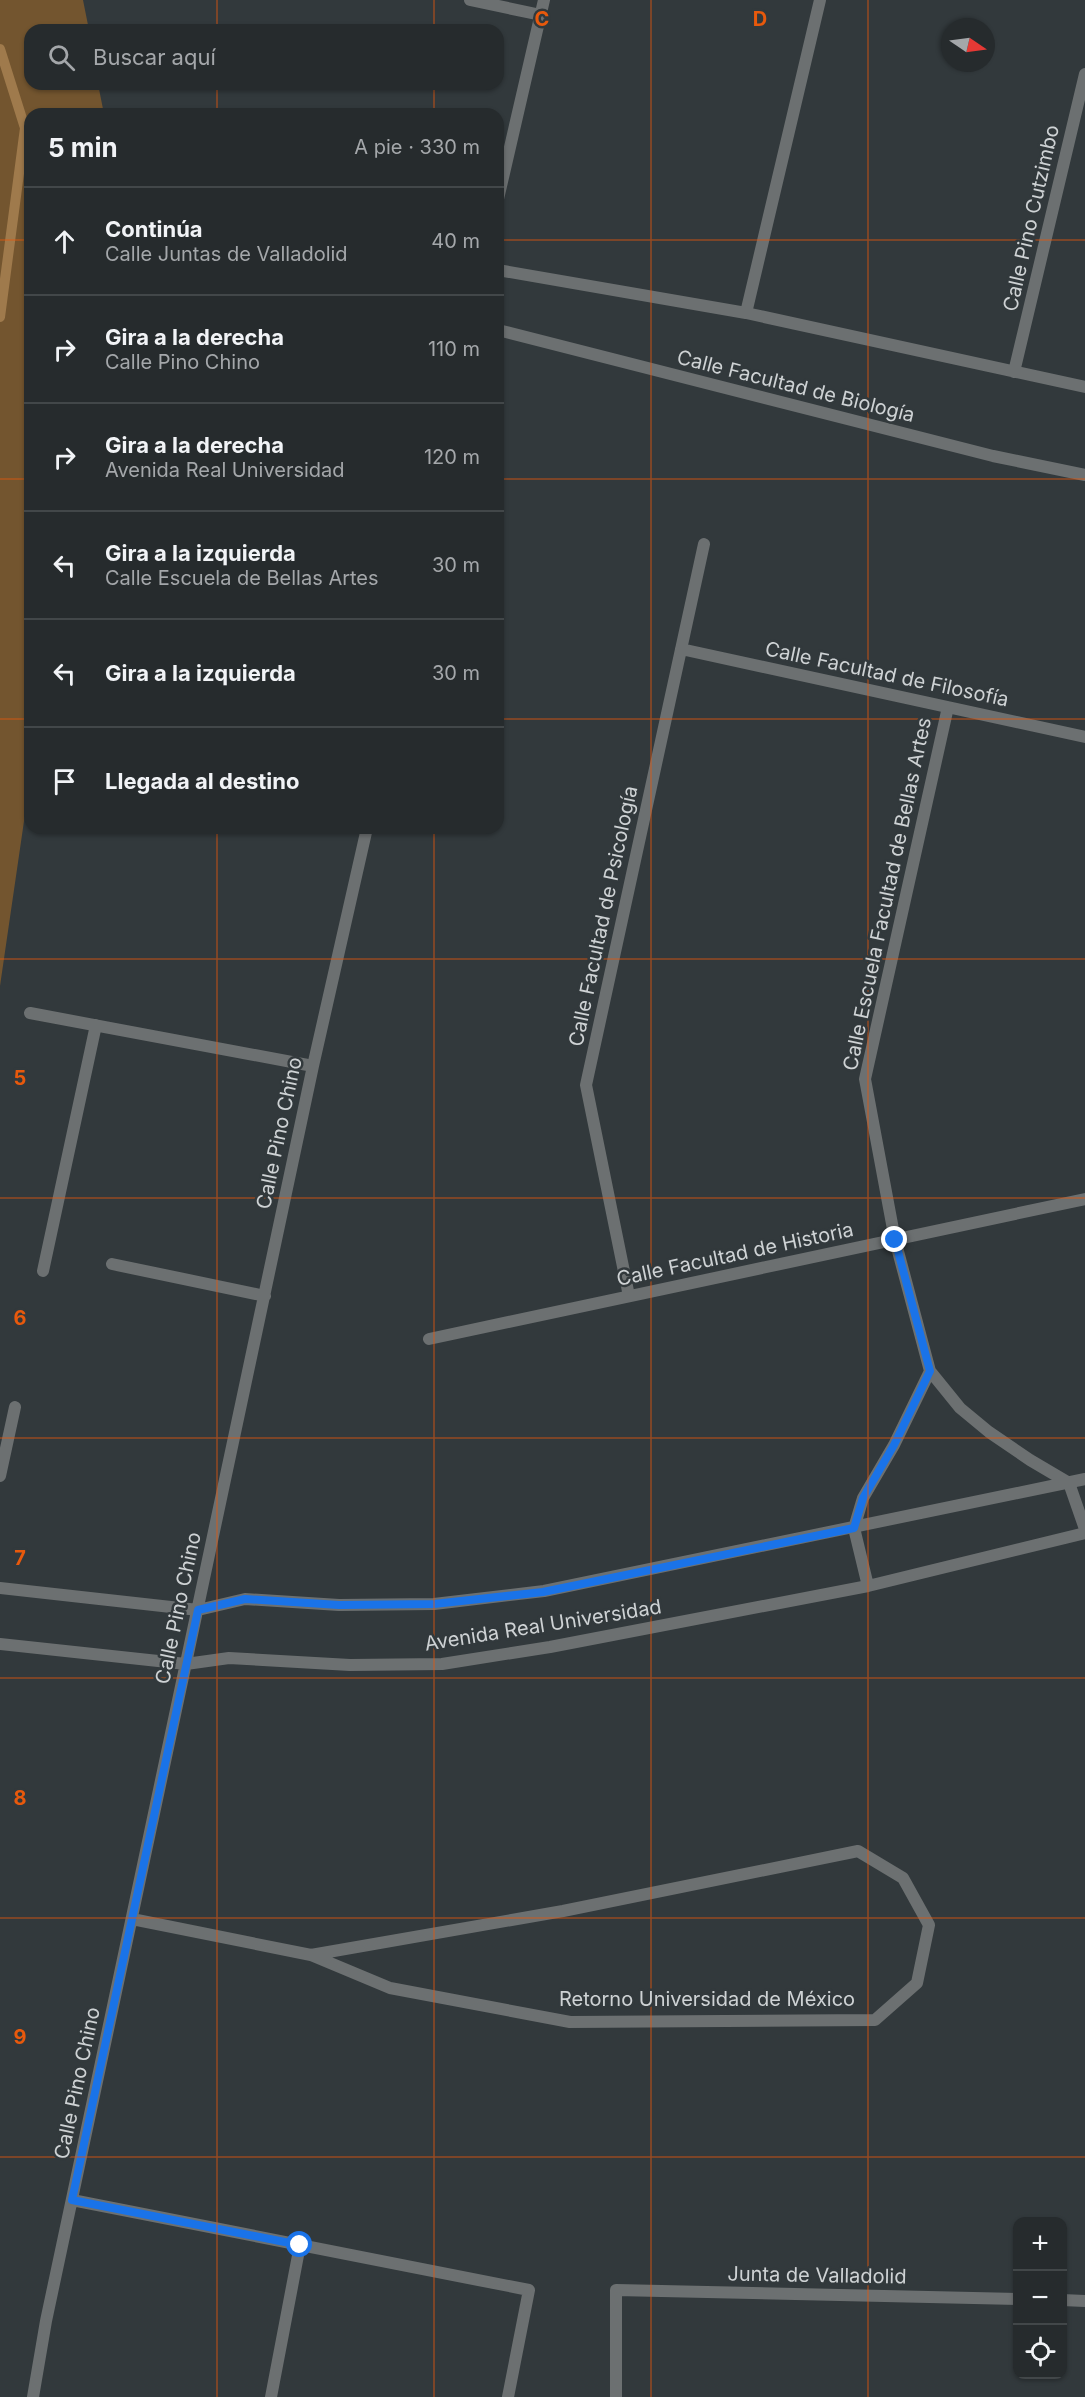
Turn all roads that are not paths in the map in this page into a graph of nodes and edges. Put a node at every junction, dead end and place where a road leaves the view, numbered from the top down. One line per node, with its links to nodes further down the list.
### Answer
1 (470, 0): 4 (street)
2 (544, 0): 4 (street)
3 (820, 0): 8 (street)
4 (541, 15): 6 (street)
5 (1085, 74): 10 (street, Calle Pino Cutzimbo)
6 (504, 173)
7 (504, 271): 8 (street)
8 (746, 313): 10 (street)
9 (504, 332): 12 (street, Calle Facultad de Biología)
10 (1014, 372): 11 (street)
11 (1085, 387)
12 (1085, 475)
13 (704, 544): 14 (street, Calle Facultad de Psicología)
14 (681, 649): 15 (street, Calle Facultad de Filosofía); 26 (street, Calle Facultad de Psicología)
15 (948, 707): 16 (street, Calle Facultad de Filosofía); 22 (street, Calle Escuela Facultad de Bellas Artes)
16 (1085, 737)
17 (366, 834): 20 (street, Calle Pino Chino)
18 (30, 1013): 19 (street)
19 (96, 1025): 20 (street); 24 (street)
20 (313, 1066): 25 (street, Calle Pino Chino)
21 (1085, 1199): 22 (street, Calle Facultad de Historia)
22 (895, 1240): 26 (street, Calle Facultad de Historia); 28 (street, Calle Escuela Facultad de Bellas Artes)
23 (112, 1264): 25 (street)
24 (43, 1271)
25 (265, 1296): 37 (street, Calle Pino Chino)
26 (629, 1296): 27 (street, Calle Facultad de Historia)
27 (429, 1339)
28 (930, 1371): 32 (street); 33 (street)
29 (15, 1407): 30 (street)
30 (0, 1476)
31 (1085, 1479): 32 (street, Avenida Real Universidad)
32 (1069, 1483): 33 (street, Avenida Real Universidad); 34 (street)
33 (854, 1528): 35 (street); 37 (street, Avenida Real Universidad)
34 (1085, 1531): 35 (street, Avenida Real Universidad)
35 (867, 1586): 39 (street, Avenida Real Universidad)
36 (0, 1588): 37 (street, Avenida Real Universidad)
37 (198, 1610): 39 (street, Calle Pino Chino)
38 (0, 1644): 39 (street, Avenida Real Universidad)
39 (186, 1664): 40 (street, Calle Pino Chino)
40 (132, 1919): 41 (street, Retorno Universidad de México); 42 (street, Calle Pino Chino)
41 (311, 1955): 41 (street, Retorno Universidad de México)
42 (72, 2200): 43 (street); 47 (street, Calle Pino Chino)
43 (300, 2245): 48 (street); 49 (street)
44 (1013, 2299): 50 (street, Junta de Valladolid)
45 (1067, 2300): 46 (street)
46 (1085, 2301)
47 (33, 2397)
48 (271, 2397)
49 (508, 2397)
50 (616, 2397)

